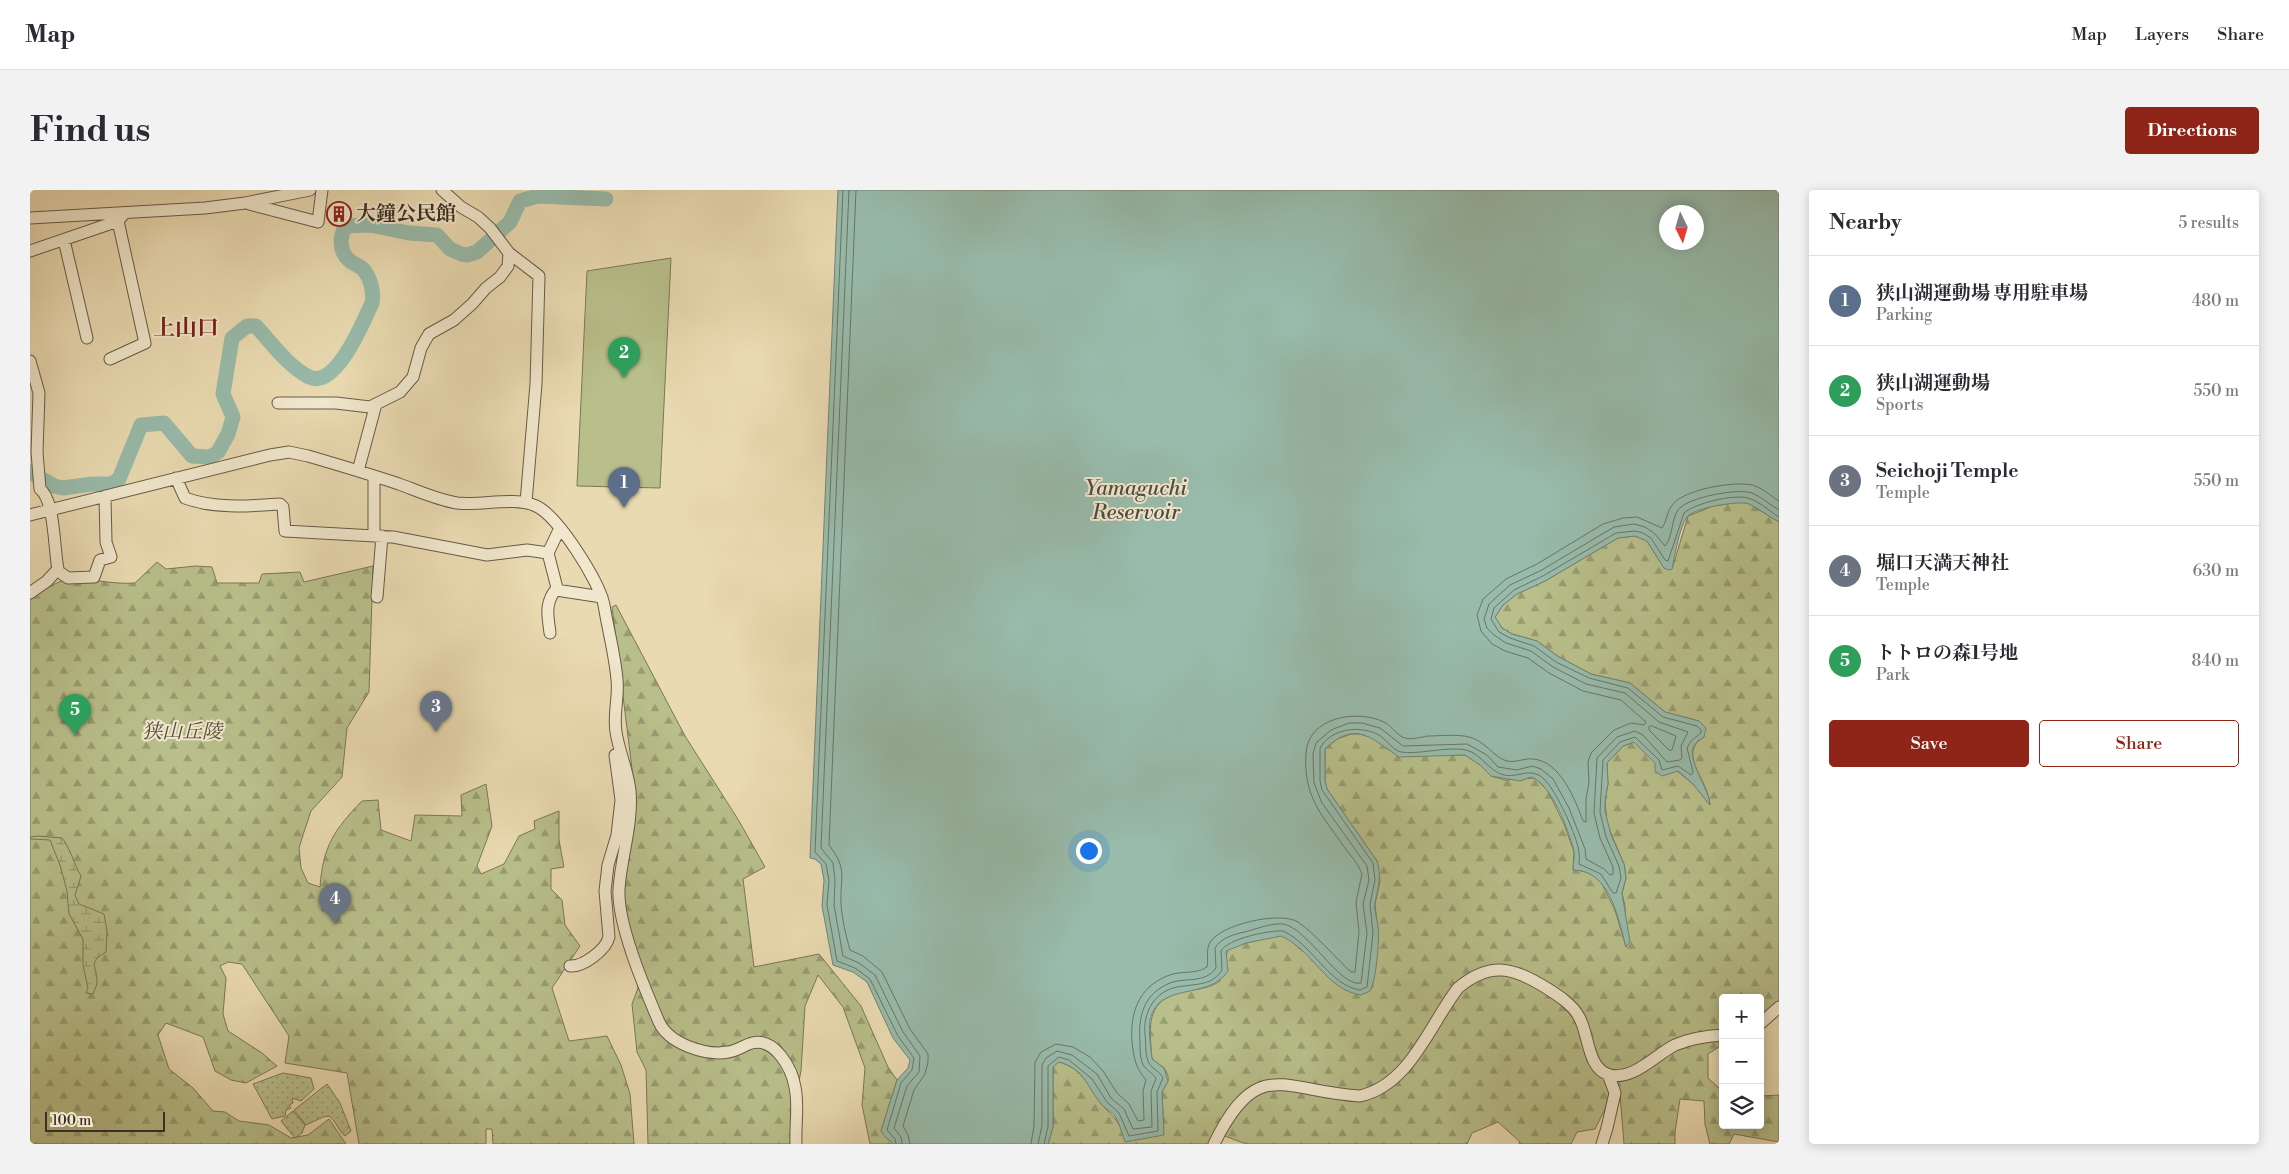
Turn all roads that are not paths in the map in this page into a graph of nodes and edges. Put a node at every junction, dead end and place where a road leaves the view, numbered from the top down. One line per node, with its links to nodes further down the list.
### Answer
1 (310, 190): 4 (street)
2 (322, 190): 4 (street)
3 (442, 190): 9 (street)
4 (245, 203): 5 (street)
5 (121, 217): 6 (street); 7 (street); 11 (street)
6 (30, 218)
7 (64, 240): 8 (street); 10 (street)
8 (30, 251)
9 (508, 252): 14 (street); 21 (street)
10 (87, 338)
11 (110, 359)
12 (30, 361): 15 (street)
13 (278, 403): 14 (street)
14 (376, 404): 16 (street)
15 (34, 423): 19 (street)
16 (358, 471): 17 (street); 18 (street)
17 (374, 476): 21 (street); 25 (street)
18 (176, 478): 20 (street); 25 (street)
19 (37, 483): 22 (street)
20 (105, 496): 22 (street); 27 (street)
21 (526, 502): 24 (street)
22 (49, 510): 23 (street); 27 (street)
23 (30, 515)
24 (560, 528): 26 (street); 31 (street)
25 (378, 536): 26 (street); 30 (street)
26 (548, 553): 28 (street)
27 (58, 571): 29 (street)
28 (556, 590): 31 (street); 32 (street)
29 (30, 593)
30 (377, 597)
31 (602, 597): 33 (street)
32 (550, 634)
33 (620, 747): 34 (street); 39 (street)
34 (570, 966)
35 (1779, 1007): 36 (street)
36 (1764, 1020)
37 (1719, 1035): 38 (street)
38 (1608, 1074): 40 (street); 41 (street)
39 (796, 1144)
40 (1214, 1144)
41 (1602, 1144)

